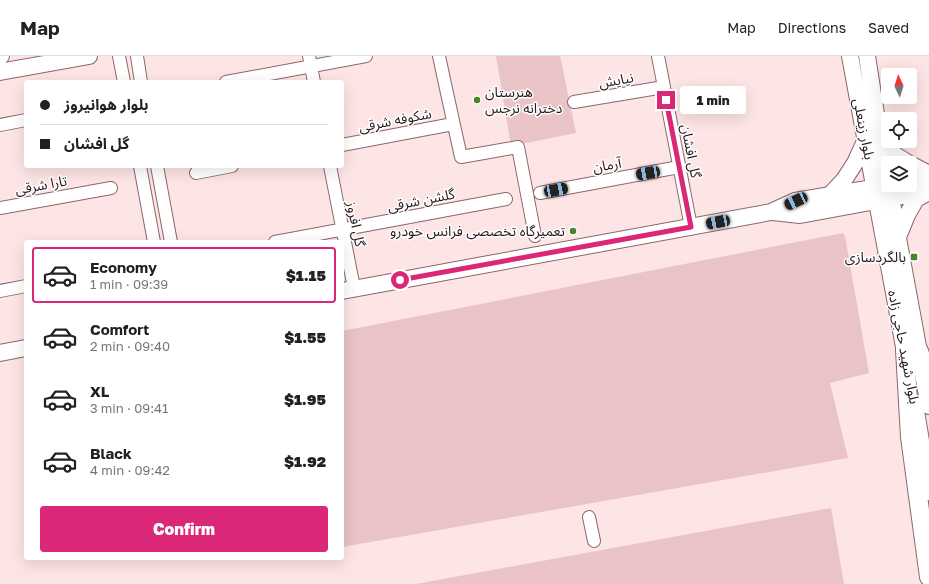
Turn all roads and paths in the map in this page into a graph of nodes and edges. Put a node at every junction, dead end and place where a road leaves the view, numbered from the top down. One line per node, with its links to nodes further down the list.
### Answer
1 (89, 56): 10 (main road)
2 (119, 56): 11 (street)
3 (137, 56): 12 (street)
4 (366, 56): 9 (street)
5 (440, 56): 18 (street)
6 (658, 56): 15 (street, گل افشان)
7 (850, 56): 20 (main road, بلوار زینعلی)
8 (867, 56): 22 (main road, بلوار زینعلی)
9 (310, 61): 13 (street); 14 (street)
10 (0, 72)
11 (124, 80)
12 (141, 80)
13 (234, 80)
14 (314, 80)
15 (664, 87): 16 (street, نیایش); 25 (street, گل افشان)
16 (574, 102)
17 (24, 120): 19 (street)
18 (453, 124): 21 (street, شکوفه شرقی); 49 (street)
19 (0, 125)
20 (866, 139): 33 (main road, بلوار زینعلی); 43 (main road)
21 (344, 145)
22 (881, 146)
23 (884, 148): 24 (main road)
24 (897, 156)
25 (679, 167): 42 (street, آرمان); 47 (street, گل افشان)
26 (140, 168): 51 (street)
27 (157, 168): 52 (street)
28 (222, 168): 31 (street)
29 (330, 168): 48 (street, گل افروز)
30 (917, 168): 32 (main road)
31 (196, 173)
32 (929, 175): 34 (main road)
33 (881, 179)
34 (917, 179)
35 (111, 188): 45 (street, تارا شرقی)
36 (881, 190): 43 (main road)
37 (881, 191): 46 (main road)
38 (917, 191): 41 (main road)
39 (885, 192): 60 (main road, بلوار شهید حاجی زاده)
40 (886, 192): 50 (main road, بلوار شهید حاجی زاده)
41 (929, 192): 50 (main road)
42 (540, 193)
43 (830, 195): 46 (main road)
44 (506, 199): 48 (street, گلشن شرقی)
45 (0, 208)
46 (771, 212): 47 (main road)
47 (691, 227): 57 (main road)
48 (342, 230): 53 (street, گلشن شرقی); 54 (street, گل افروز)
49 (535, 236)
50 (898, 238): 60 (main road, بلوار شهید حاجی زاده)
51 (154, 240)
52 (171, 240)
53 (286, 240)
54 (343, 240)
55 (344, 250): 57 (street, گل افروز)
56 (24, 286): 58 (street)
57 (348, 289)
58 (0, 290)
59 (24, 348): 61 (main road)
60 (912, 351): 62 (highway); 63 (main road, بلوار شهید حاجی زاده); 64 (main road, بلوار شهید حاجی زاده); 67 (highway)
61 (0, 353)
62 (929, 385)
63 (929, 406)
64 (929, 492)
65 (589, 517): 66 (street)
66 (594, 541)
67 (929, 577)

